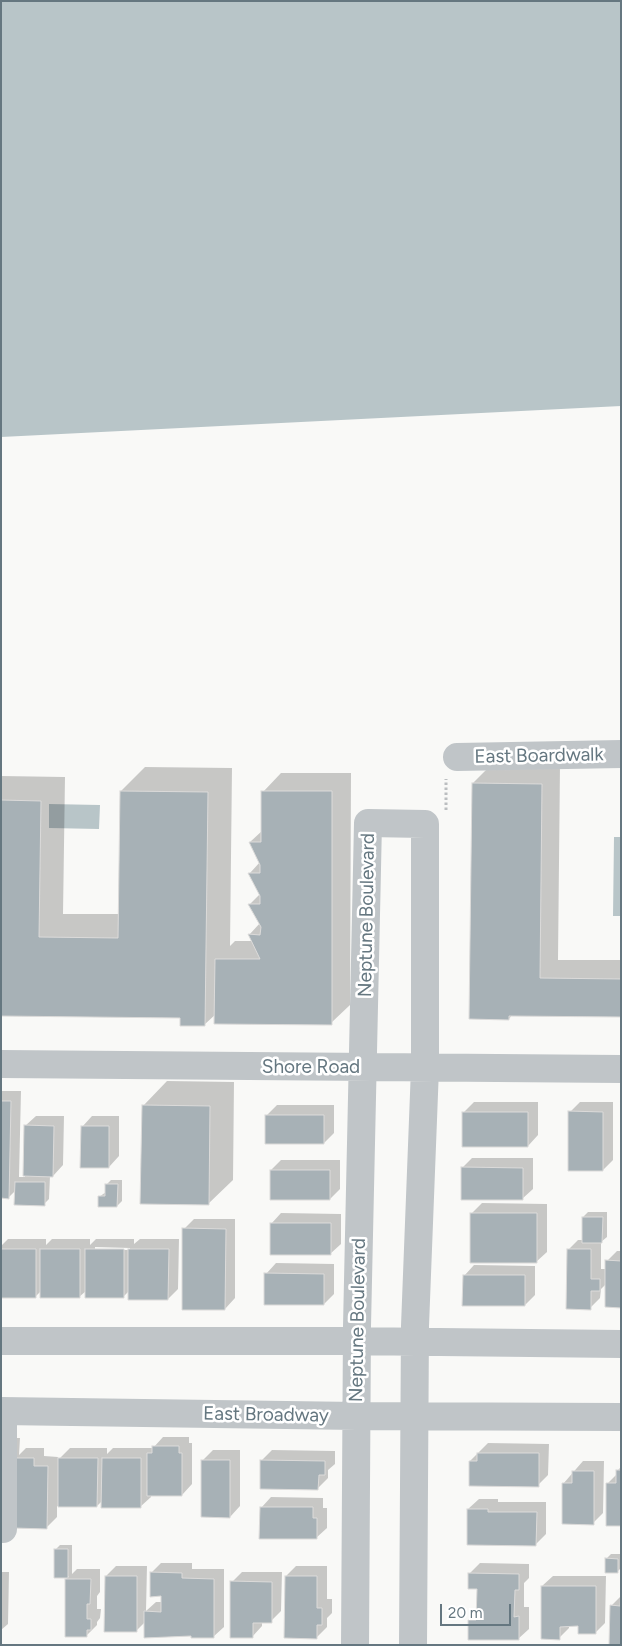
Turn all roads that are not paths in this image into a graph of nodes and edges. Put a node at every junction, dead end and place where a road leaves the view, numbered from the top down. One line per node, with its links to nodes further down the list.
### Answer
1 (621, 754): 2 (street, East Boardwalk)
2 (457, 757)
3 (1, 1064): 4 (street, Shore Road)
4 (363, 1068): 5 (street, Shore Road); 5 (street, Neptune Boulevard); 8 (street, Neptune Boulevard)
5 (425, 1068): 6 (street, Shore Road); 9 (street, Neptune Boulevard)
6 (621, 1069)
7 (1, 1341): 8 (street)
8 (358, 1341): 9 (street); 12 (street, Neptune Boulevard)
9 (415, 1341): 10 (street); 13 (street, Neptune Boulevard)
10 (621, 1344)
11 (2, 1411): 12 (street, East Broadway); 15 (street)
12 (357, 1416): 13 (street, East Broadway); 16 (street, Neptune Boulevard)
13 (414, 1417): 14 (street, East Broadway); 17 (street, Neptune Boulevard)
14 (621, 1417)
15 (1, 1530)
16 (355, 1645)
17 (413, 1645)

